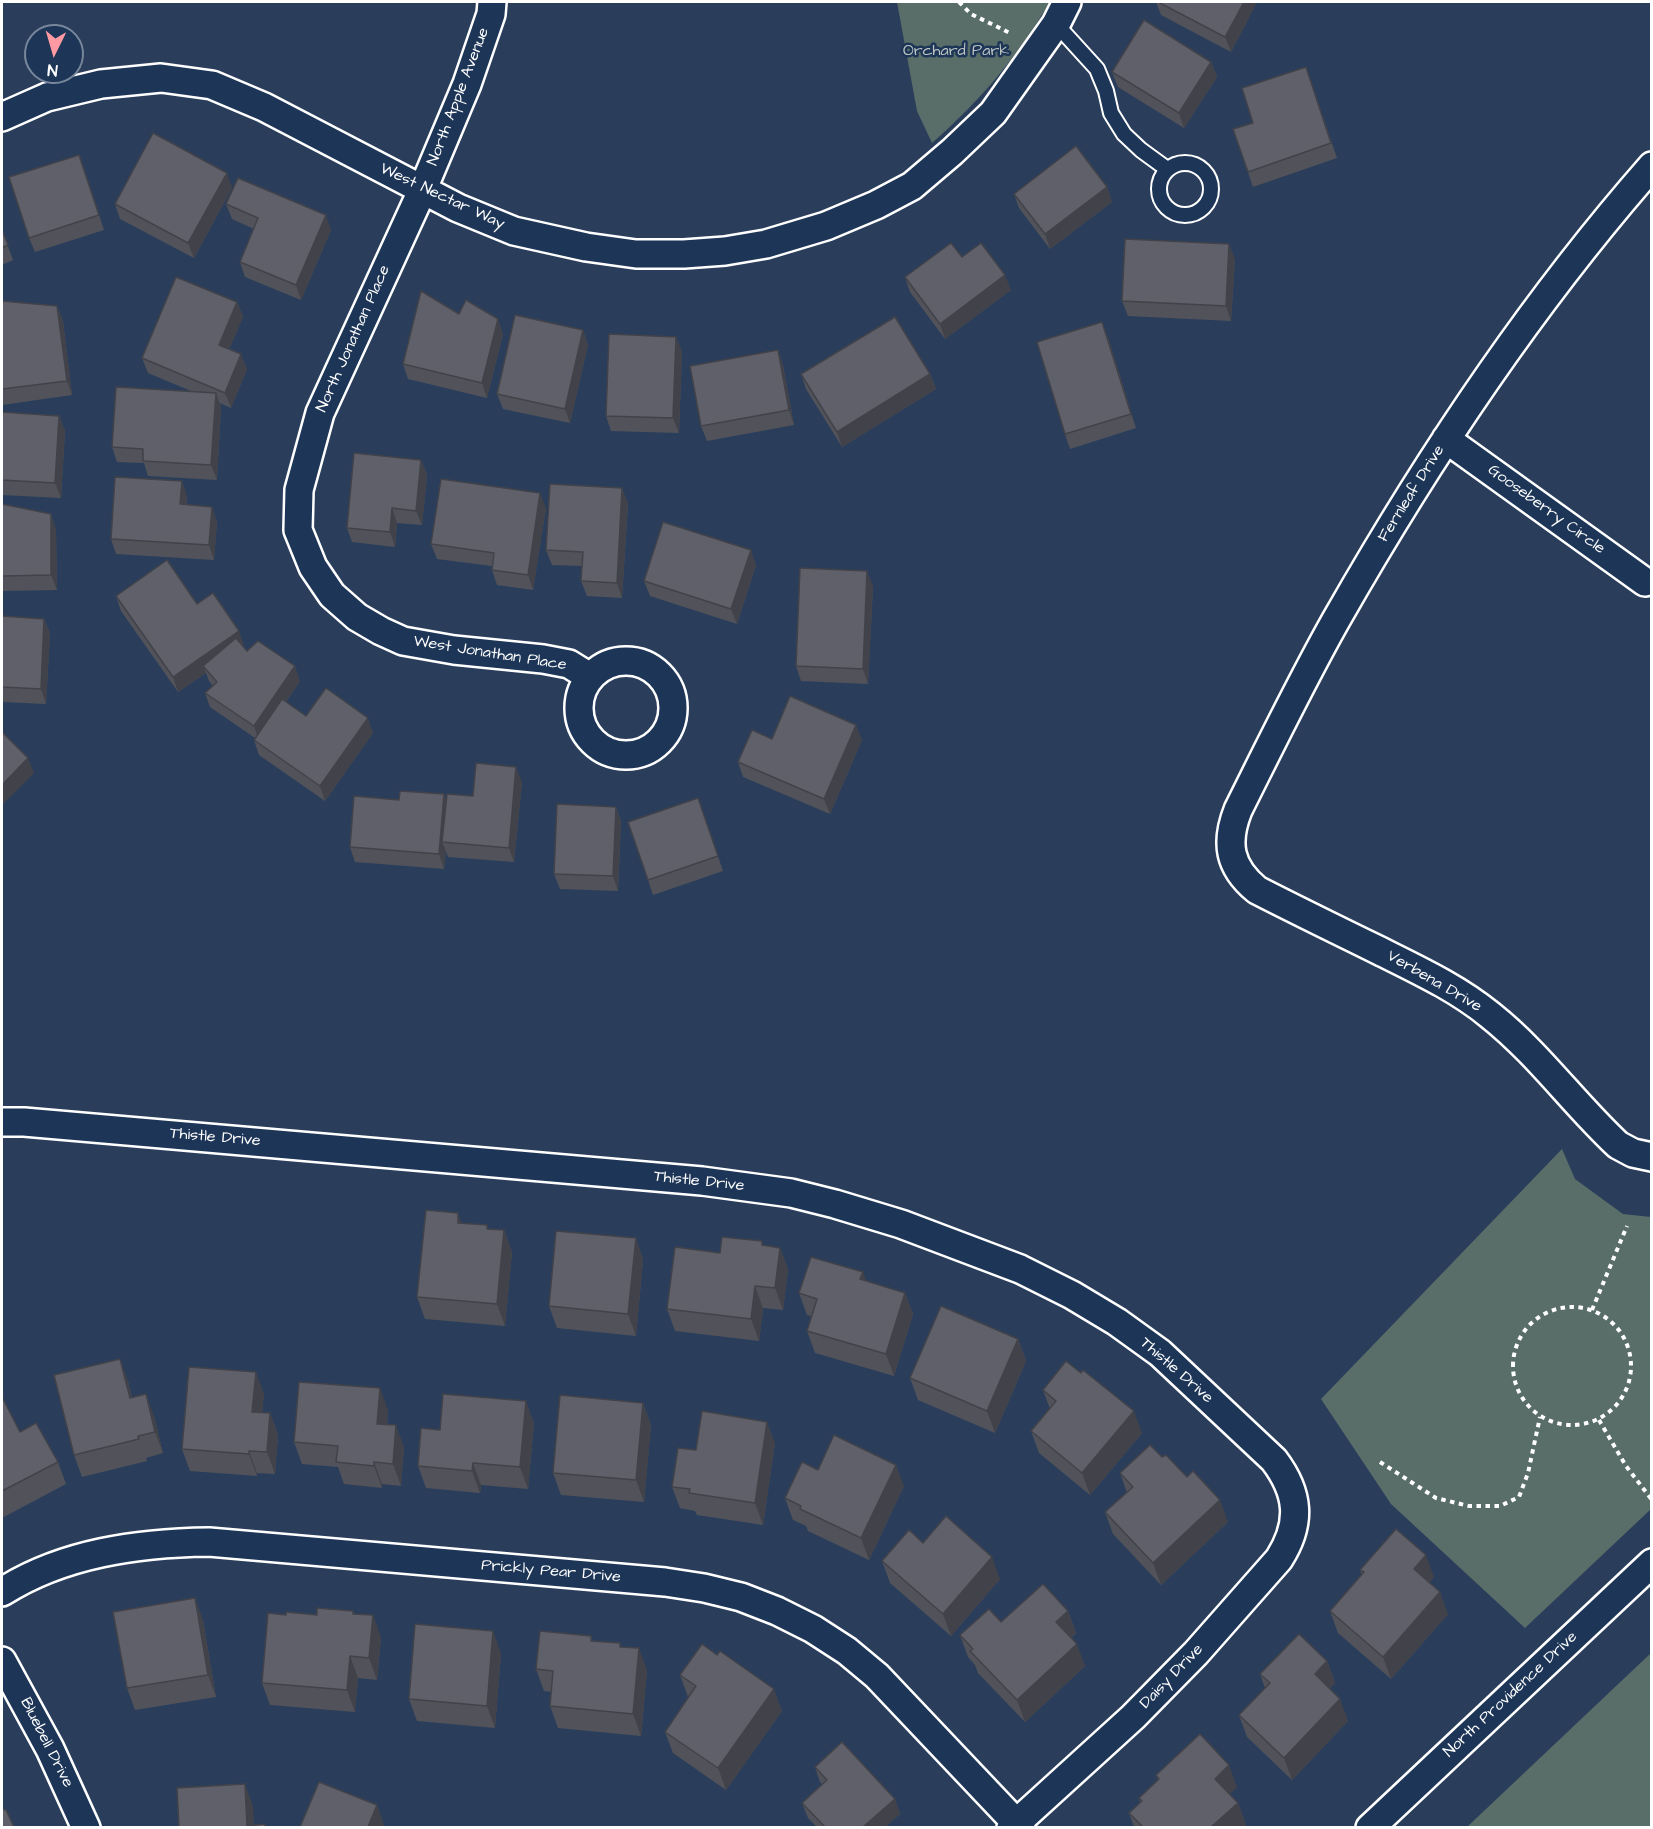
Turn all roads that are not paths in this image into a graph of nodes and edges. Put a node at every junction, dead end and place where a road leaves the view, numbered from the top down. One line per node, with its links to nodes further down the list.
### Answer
1 (492, 2): 6 (street, North Apple Avenue)
2 (1061, 13): 5 (lane); 6 (street, West Nectar Way)
3 (2, 117): 6 (street, West Nectar Way)
4 (1652, 166): 7 (street, Fernleaf Drive)
5 (1167, 169)
6 (422, 191): 9 (street, North Jonathan Place)
7 (1446, 439): 8 (street, Gooseberry Circle); 11 (street, Fernleaf Drive)
8 (1645, 582)
9 (357, 617): 10 (street, West Jonathan Place)
10 (590, 677)
11 (1232, 854): 13 (street, Verbena Drive)
12 (2, 1122): 14 (street, Thistle Drive)
13 (1650, 1157)
14 (1294, 1500): 18 (street, Daisy Drive)
15 (1652, 1563): 20 (street, North Providence Drive)
16 (2, 1592): 18 (street, Prickly Pear Drive)
17 (2, 1662): 19 (street, Bluebell Drive)
18 (1016, 1826)
19 (86, 1827)
20 (1370, 1827)

